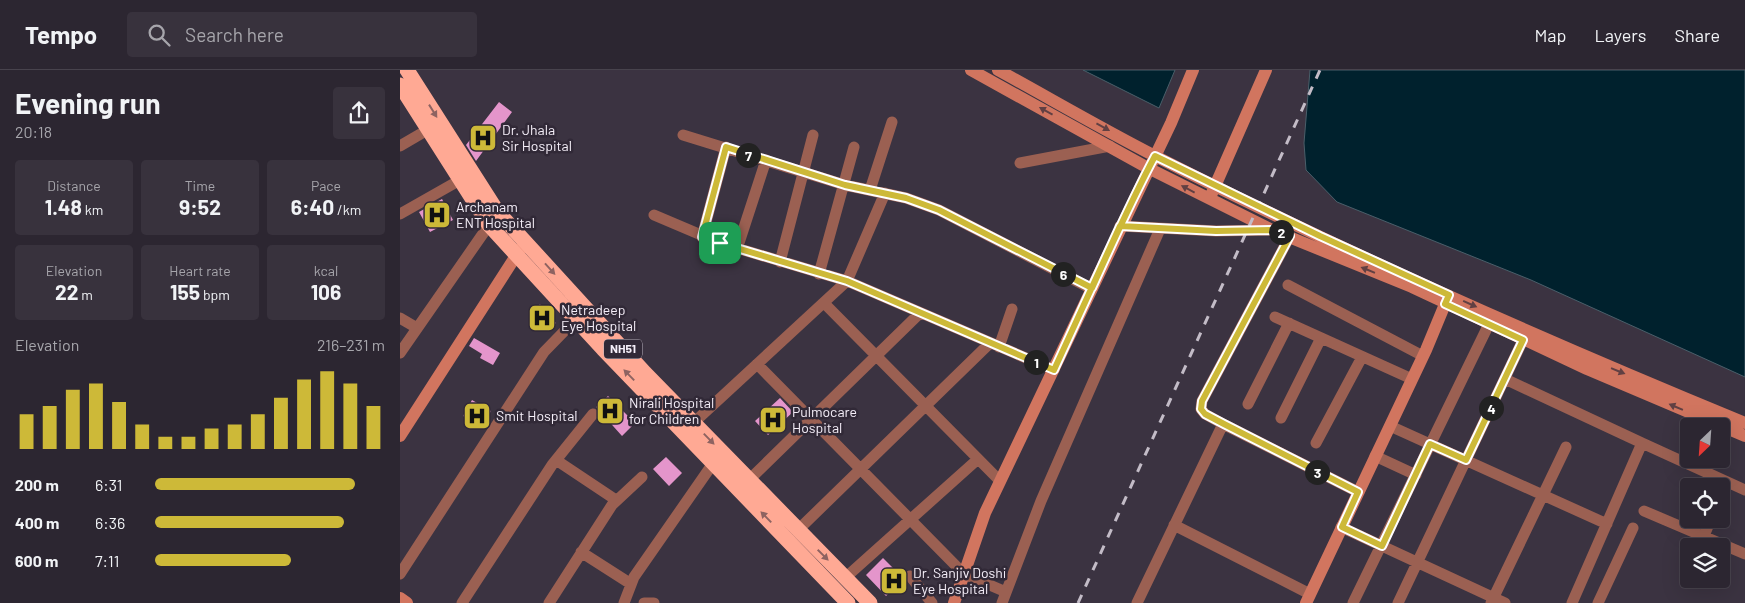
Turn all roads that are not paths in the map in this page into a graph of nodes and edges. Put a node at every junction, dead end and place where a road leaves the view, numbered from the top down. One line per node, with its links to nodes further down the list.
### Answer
1 (407, 70): 35 (highway, NH51, one-way to 35)
2 (971, 70): 12 (street, one-way to 2)
3 (998, 70): 15 (street, one-way to 15)
4 (1193, 70): 15 (street)
5 (1266, 70): 22 (street)
6 (400, 85): 8 (highway, NH51)
7 (892, 122): 23 (street)
8 (429, 129): 11 (street); 20 (highway, NH51)
9 (683, 135): 13 (street)
10 (813, 136): 19 (street)
11 (400, 146)
12 (1110, 146): 17 (street); 18 (street)
13 (726, 147): 16 (street); 34 (street)
14 (854, 147): 21 (street)
15 (1155, 156): 18 (street); 22 (street)
16 (766, 160): 19 (street); 36 (street)
17 (1020, 163)
18 (1148, 168): 25 (street, one-way to 18); 29 (street)
19 (804, 173): 21 (street); 38 (street)
20 (460, 180): 26 (street); 28 (highway, NH51)
21 (845, 185): 23 (street); 39 (street)
22 (1216, 185): 25 (street); 30 (street)
23 (870, 190): 24 (street)
24 (884, 193): 40 (street); 42 (street)
25 (1208, 199): 32 (street)
26 (400, 214)
27 (654, 215): 34 (street)
28 (489, 225): 37 (highway, NH51); 52 (street)
29 (1120, 226): 31 (street); 42 (street)
30 (1303, 228): 32 (street); 43 (street)
31 (1160, 229): 32 (street); 113 (street)
32 (1272, 230): 33 (street)
33 (1290, 236): 43 (street, one-way to 33); 70 (street)
34 (702, 237): 36 (street)
35 (524, 242): 37 (street); 47 (highway, NH51, one-way to 47)
36 (737, 249): 38 (street)
37 (516, 256): 47 (highway, NH51); 73 (street)
38 (780, 262): 39 (street)
39 (819, 274): 40 (street)
40 (847, 281): 44 (street); 46 (street)
41 (1288, 286): 58 (street)
42 (1092, 288): 61 (street)
43 (1447, 299): 51 (street); 58 (street); 69 (street, one-way to 69)
44 (824, 303): 57 (street); 60 (street)
45 (1012, 309): 55 (street)
46 (920, 313): 55 (street); 57 (street)
47 (581, 314): 72 (highway, NH51); 108 (street)
48 (1275, 317): 50 (street)
49 (400, 318): 52 (street)
50 (1289, 323): 53 (street); 64 (street)
51 (1489, 324): 54 (street); 77 (street)
52 (417, 328): 56 (street)
53 (1321, 338): 59 (street); 67 (street)
54 (1523, 340): 62 (street); 74 (street, one-way to 54)
55 (995, 345): 61 (street); 65 (street)
56 (400, 353)
57 (876, 356): 65 (street); 68 (street)
58 (1423, 356): 63 (street)
59 (1362, 357): 63 (street); 75 (street)
60 (757, 364): 68 (street); 72 (street)
61 (1054, 370): 89 (street)
62 (1504, 379): 76 (street); 82 (street)
63 (1412, 380): 71 (street)
64 (1248, 404)
65 (927, 407): 80 (street); 84 (street)
66 (593, 414): 81 (street)
67 (1281, 418)
68 (811, 419): 84 (street); 88 (street)
69 (1745, 423)
70 (1224, 424): 92 (street); 98 (street)
71 (1390, 426): 77 (street); 79 (street)
72 (689, 428): 83 (highway, NH51); 88 (highway, NH51, one-way to 88)
73 (400, 436)
74 (1745, 436)
75 (1316, 443)
76 (1642, 443): 87 (street); 97 (street)
77 (1430, 444): 82 (street); 85 (street)
78 (1566, 447): 93 (street)
79 (1375, 456): 85 (street); 92 (street)
80 (978, 459): 89 (street); 96 (street)
81 (556, 460): 94 (street); 118 (street)
82 (1466, 460): 93 (street); 107 (street)
83 (714, 462): 112 (street); 123 (highway, NH51, one-way to 83)
84 (861, 470): 96 (street); 102 (street)
85 (1416, 475): 104 (street)
86 (642, 477): 94 (street)
87 (1717, 478)
88 (748, 480): 102 (highway, NH51)
89 (1000, 481): 109 (street)
90 (1730, 484): 91 (street)
91 (1745, 490)
92 (1358, 492): 99 (street)
93 (1543, 495): 97 (street); 116 (street)
94 (616, 500): 105 (street)
95 (1644, 511): 103 (street)
96 (910, 520): 109 (street); 111 (street)
97 (1607, 524): 132 (street)
98 (1174, 525): 115 (street); 128 (street)
99 (1342, 527): 104 (street); 115 (street)
100 (1633, 528): 133 (street)
101 (1707, 528): 103 (street)
102 (798, 530): 111 (highway, NH51, one-way to 111)
103 (1704, 536): 106 (street)
104 (1382, 546): 107 (street); 129 (street)
105 (581, 552): 112 (street); 119 (street)
106 (1745, 554)
107 (1417, 562): 116 (street); 130 (street)
108 (400, 574)
109 (964, 574): 113 (street); 126 (street)
110 (910, 576): 125 (street)
111 (845, 578): 124 (highway, NH51)
112 (631, 584): 120 (street)
113 (1006, 592): 127 (street)
114 (400, 598): 117 (street)
115 (1308, 598)
116 (1492, 600): 131 (street)
117 (407, 603)
118 (462, 603)
119 (549, 603)
120 (624, 603)
121 (644, 603): 122 (street)
122 (654, 603)
123 (848, 603)
124 (870, 603)
125 (932, 603)
126 (954, 603)
127 (1002, 603)
128 (1136, 603)
129 (1353, 603)
130 (1398, 603)
131 (1504, 603)
132 (1572, 603)
133 (1598, 603)

